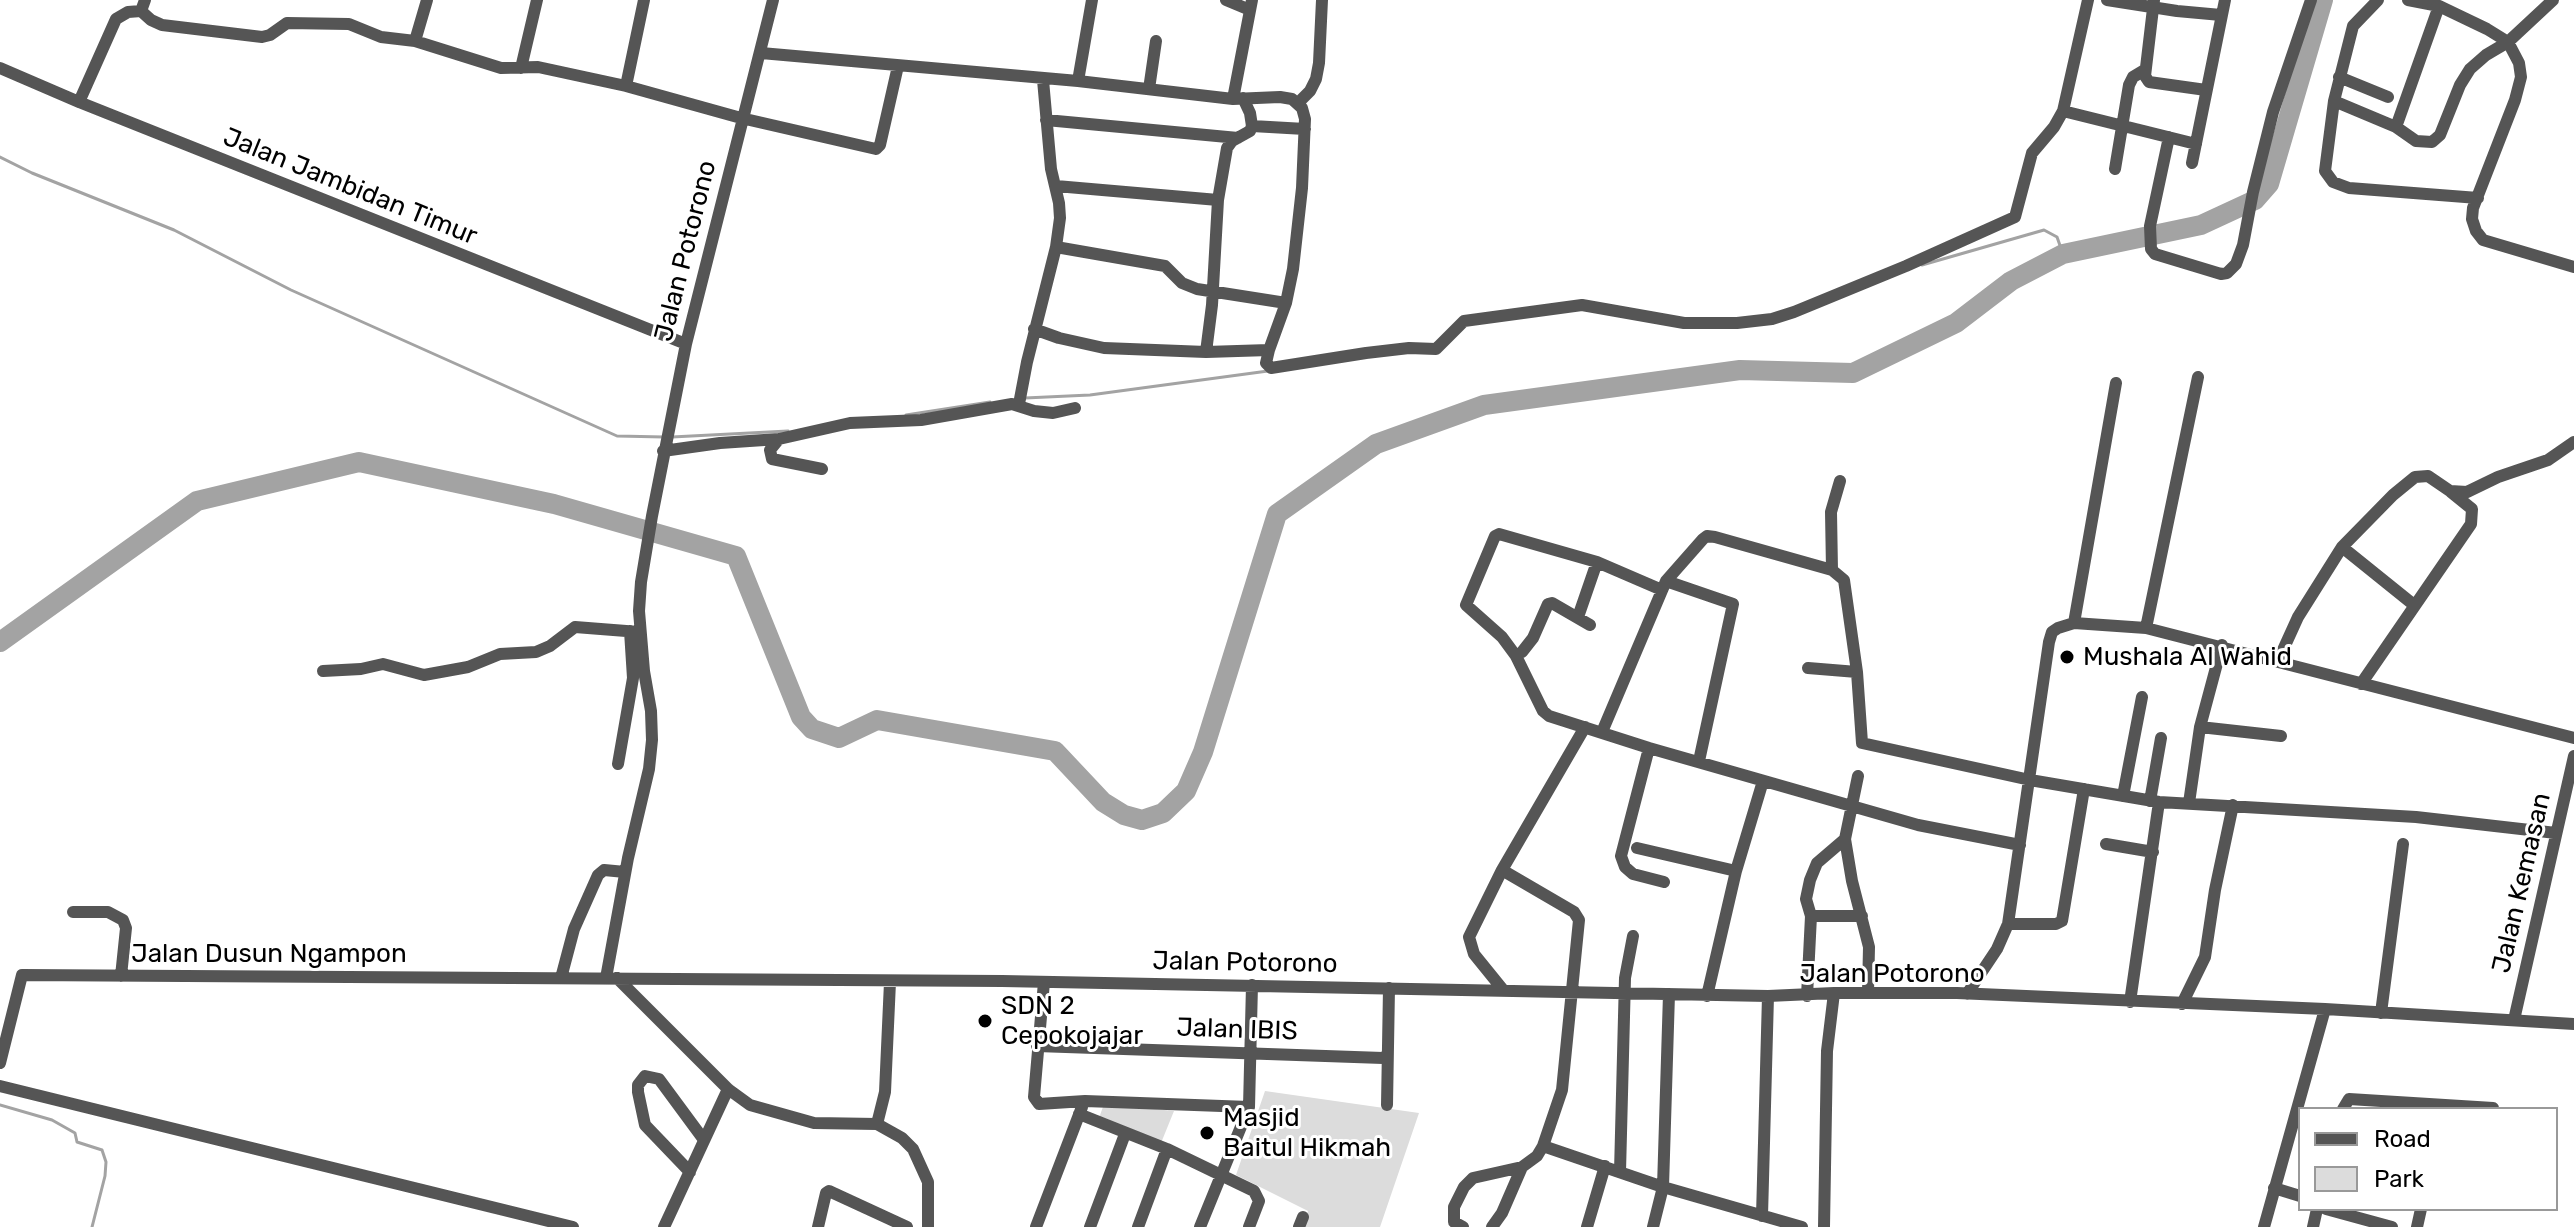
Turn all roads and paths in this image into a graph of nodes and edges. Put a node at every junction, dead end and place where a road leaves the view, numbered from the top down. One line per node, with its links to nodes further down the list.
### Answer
1 (427, 0): 20 (street)
2 (537, 0): 26 (street)
3 (644, 0): 31 (street)
4 (773, 0): 23 (street, Jalan Potorono)
5 (1092, 0): 30 (street)
6 (1226, 0): 16 (street)
7 (1322, 0): 38 (street)
8 (2088, 0): 39 (street)
9 (2107, 0): 15 (street)
10 (2225, 0): 19 (street)
11 (2311, 0): 46 (street)
12 (2378, 0): 28 (street)
13 (2408, 0): 18 (street)
14 (2553, 0): 22 (street)
15 (2153, 4): 19 (street); 27 (street)
16 (1251, 5): 35 (street)
17 (143, 6): 20 (street); 37 (street)
18 (2439, 6): 22 (street); 44 (street)
19 (2221, 15): 33 (street)
20 (415, 41): 26 (street)
21 (1156, 41): 32 (street)
22 (2508, 42): 44 (street); 52 (street)
23 (761, 53): 24 (street); 40 (street, Jalan Potorono)
24 (898, 66): 29 (street); 40 (street)
25 (0, 68): 37 (street, Jalan Jambidan Timur)
26 (521, 68): 31 (street)
27 (2143, 71): 33 (street); 43 (street)
28 (2339, 77): 34 (street); 36 (street)
29 (1043, 80): 30 (street); 41 (street)
30 (1078, 81): 32 (street)
31 (626, 86): 40 (street)
32 (1149, 89): 35 (street)
33 (2206, 90): 48 (street)
34 (2388, 97)
35 (1238, 99): 38 (street); 42 (street)
36 (2334, 101): 44 (street); 52 (street)
37 (79, 102): 59 (street, Jalan Jambidan Timur)
38 (1298, 103): 45 (street)
39 (2063, 111): 43 (street); 60 (street)
40 (741, 118): 59 (street, Jalan Potorono)
41 (1046, 120): 47 (street); 51 (street)
42 (1252, 126): 45 (street); 47 (street)
43 (2122, 126): 46 (street); 50 (street)
44 (2396, 127)
45 (1305, 129): 57 (street)
46 (2169, 137): 48 (street)
47 (1238, 138): 53 (street)
48 (2196, 144): 49 (street)
49 (2192, 163)
50 (2115, 169)
51 (1056, 186): 53 (street); 54 (street)
52 (2478, 198): 55 (street)
53 (1218, 200): 56 (street)
54 (1056, 247): 56 (street); 58 (street)
55 (2574, 267)
56 (1213, 291): 57 (street); 61 (street)
57 (1286, 303): 60 (street)
58 (1034, 329): 61 (street); 64 (street)
59 (686, 344): 68 (street, Jalan Potorono)
60 (1269, 350): 61 (street)
61 (1206, 352)
62 (2198, 377): 80 (street)
63 (2116, 383): 78 (street)
64 (1019, 401): 65 (street); 66 (street)
65 (1075, 408)
66 (779, 439): 68 (street); 69 (street)
67 (2574, 442): 71 (street)
68 (664, 448): 81 (street, Jalan Potorono)
69 (822, 469)
70 (1840, 481): 74 (street)
71 (2450, 491): 72 (street); 76 (street)
72 (2342, 547): 76 (street); 84 (street)
73 (1597, 562): 75 (street); 77 (street); 90 (street)
74 (1832, 570): 75 (street); 87 (street)
75 (1664, 585): 92 (street); 98 (street)
76 (2414, 605): 88 (street)
77 (1578, 617): 79 (street); 83 (street)
78 (2074, 623): 80 (street); 101 (street)
79 (1590, 625)
80 (2146, 628): 82 (street)
81 (635, 631): 86 (street); 99 (street); 119 (street)
82 (2222, 645): 84 (street); 91 (street)
83 (1522, 652)
84 (2278, 661): 88 (street)
85 (1808, 668): 87 (street)
86 (323, 671)
87 (1857, 672): 101 (street)
88 (2361, 684): 95 (street)
89 (2142, 697): 104 (street)
90 (1585, 727): 92 (street); 117 (street)
91 (2200, 727): 93 (street); 106 (street)
92 (1602, 732): 96 (street)
93 (2281, 736)
94 (2161, 738): 105 (street)
95 (2574, 738)
96 (1649, 748): 98 (street); 120 (street)
97 (2574, 756): 109 (street, Jalan Kemasan)
98 (1699, 761): 102 (street)
99 (618, 764)
100 (1858, 776): 108 (street)
101 (2030, 780): 103 (street); 114 (street)
102 (1763, 781): 108 (street); 118 (street)
103 (2084, 789): 104 (street); 124 (street)
104 (2123, 796): 105 (street)
105 (2154, 801): 106 (street); 116 (street)
106 (2189, 803): 107 (street)
107 (2233, 805): 110 (street); 144 (street)
108 (1851, 806): 111 (street); 114 (street)
109 (2568, 806): 110 (street, Jalan Kemasan)
110 (2556, 833): 147 (street, Jalan Kemasan)
111 (1845, 839): 122 (street); 123 (street)
112 (2106, 844): 116 (street)
113 (2403, 844): 146 (street)
114 (2020, 845): 124 (street)
115 (1637, 848): 118 (street)
116 (2153, 852): 143 (street)
117 (1502, 870): 133 (street); 137 (street)
118 (1736, 871): 140 (street)
119 (625, 872): 127 (street); 128 (street)
120 (1664, 882)
121 (73, 912): 126 (street)
122 (1811, 916): 123 (street); 142 (street)
123 (1862, 916): 136 (street)
124 (2008, 924): 139 (street)
125 (1633, 936): 134 (street)
126 (121, 976): 127 (street, Jalan Dusun Ngampon); 152 (street, Jalan Dusun Ngampon)
127 (561, 978): 128 (street, Jalan Dusun Ngampon)
128 (611, 978): 129 (street, Jalan Potorono); 154 (street)
129 (890, 982): 130 (street, Jalan Potorono); 162 (street)
130 (1044, 982): 131 (street, Jalan Potorono); 149 (street)
131 (1252, 985): 132 (street, Jalan Potorono); 150 (street)
132 (1389, 988): 133 (street, Jalan Potorono); 151 (street)
133 (1504, 991): 137 (street, Jalan Potorono)
134 (1625, 992): 137 (street, Jalan Potorono); 138 (street, Jalan Potorono); 170 (street)
135 (1834, 993): 136 (street, Jalan Potorono); 142 (street, Jalan Potorono); 193 (street)
136 (1868, 993): 139 (street, Jalan Potorono)
137 (1570, 994): 165 (street)
138 (1669, 994): 140 (street, Jalan Potorono); 172 (street)
139 (1967, 994): 143 (street, Jalan Potorono)
140 (1707, 996): 141 (street, Jalan Potorono)
141 (1768, 996): 142 (street, Jalan Potorono); 176 (street)
142 (1807, 996)
143 (2130, 1002): 144 (street, Jalan Potorono)
144 (2182, 1004): 145 (street, Jalan Potorono)
145 (2325, 1009): 146 (street, Jalan Potorono); 173 (street)
146 (2381, 1013): 147 (street, Jalan Potorono)
147 (2514, 1020): 148 (street, Jalan Potorono)
148 (2574, 1024)
149 (1037, 1046): 150 (street, Jalan IBIS); 155 (street)
150 (1251, 1052): 151 (street, Jalan IBIS); 158 (street)
151 (1387, 1055): 156 (street)
152 (0, 1063)
153 (0, 1086): 178 (street)
154 (728, 1089): 162 (street); 164 (street)
155 (1085, 1101): 158 (street); 161 (street)
156 (1387, 1105)
157 (2393, 1106): 159 (street); 160 (street)
158 (1249, 1107): 171 (street)
159 (2344, 1107)
160 (2442, 1107)
161 (1079, 1114): 163 (street); 183 (street)
162 (877, 1124): 182 (street)
163 (1125, 1134): 166 (street); 184 (street)
164 (704, 1140): 169 (street); 169 (street)
165 (1543, 1146): 167 (street); 168 (street)
166 (1167, 1149): 171 (street); 185 (street)
167 (1605, 1166): 170 (street); 190 (street)
168 (1522, 1167): 188 (street); 189 (street)
169 (690, 1172): 179 (street)
170 (1620, 1172): 172 (street)
171 (1220, 1174): 186 (street); 187 (street)
172 (1663, 1187): 176 (street); 191 (street)
173 (2274, 1188): 174 (street); 194 (street)
174 (2298, 1195)
175 (2335, 1211): 177 (street)
176 (1762, 1216): 192 (street)
177 (2366, 1218): 195 (street)
178 (573, 1227)
179 (664, 1227)
180 (818, 1227): 181 (street)
181 (907, 1227)
182 (928, 1227)
183 (1036, 1227)
184 (1090, 1227)
185 (1138, 1227)
186 (1200, 1227)
187 (1249, 1227)
188 (1463, 1227)
189 (1492, 1227)
190 (1587, 1227)
191 (1653, 1227)
192 (1802, 1227)
193 (1824, 1227)
194 (2264, 1227)
195 (2392, 1227)

